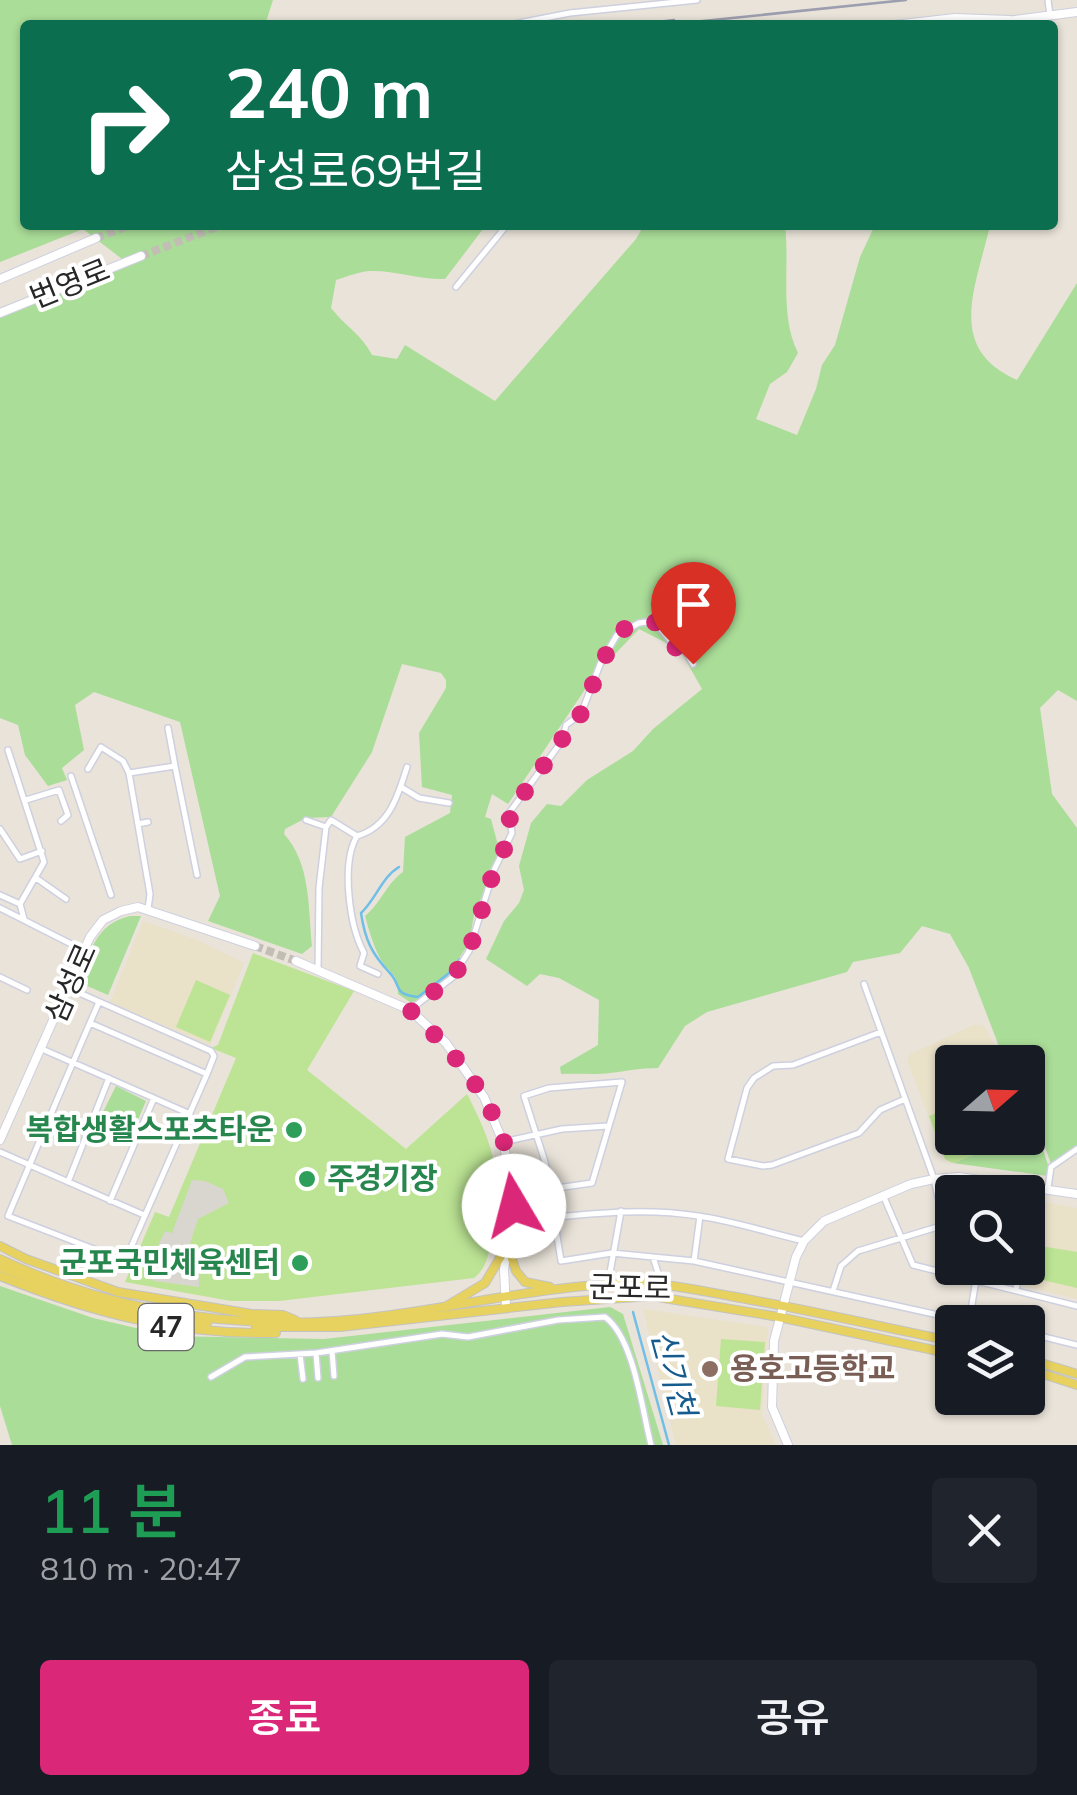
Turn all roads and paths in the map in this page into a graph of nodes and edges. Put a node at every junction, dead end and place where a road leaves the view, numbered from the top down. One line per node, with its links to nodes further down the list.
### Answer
1 (697, 0): 5 (street)
2 (1048, 0): 4 (street)
3 (1077, 12): 4 (street)
4 (1050, 16): 7 (street)
5 (534, 20)
6 (938, 20): 7 (street)
7 (1009, 20)
8 (502, 230): 12 (street)
9 (96, 238): 11 (street, 번영로)
10 (140, 256): 13 (street, 번영로)
11 (0, 279)
12 (456, 287)
13 (0, 312)
14 (693, 664): 52 (street)
15 (168, 728): 17 (street)
16 (8, 750): 23 (street)
17 (175, 766): 20 (street); 33 (street)
18 (408, 767): 22 (street)
19 (88, 770): 20 (street)
20 (129, 773): 28 (street)
21 (71, 776): 36 (street)
22 (401, 787): 24 (street); 31 (street)
23 (26, 800): 26 (street); 32 (street)
24 (449, 803)
25 (306, 820): 29 (street)
26 (61, 821)
27 (148, 822): 28 (street)
28 (138, 824): 40 (street)
29 (328, 824): 31 (street); 45 (street)
30 (0, 830): 32 (street)
31 (357, 836): 46 (street)
32 (42, 850): 34 (street)
33 (197, 875)
34 (36, 878): 37 (street); 38 (street)
35 (0, 895): 38 (street)
36 (110, 895)
37 (66, 899)
38 (20, 904): 41 (street)
39 (0, 908): 41 (street)
40 (148, 910): 42 (street); 43 (street, 삼성로)
41 (24, 920): 43 (street)
42 (255, 946)
43 (83, 950): 49 (street, 삼성로)
44 (296, 961): 45 (street)
45 (318, 971): 52 (street)
46 (378, 974)
47 (0, 977): 50 (street)
48 (864, 984): 54 (street)
49 (67, 988): 51 (street); 55 (street, 삼성로)
50 (27, 990)
51 (99, 1002): 53 (street); 57 (street)
52 (410, 1010): 65 (street)
53 (90, 1022): 56 (street); 57 (street)
54 (881, 1032): 60 (street); 60 (street)
55 (42, 1049): 56 (street); 64 (street, 삼성로)
56 (73, 1062): 58 (street); 68 (street)
57 (208, 1074): 61 (street)
58 (109, 1078): 59 (street); 70 (street)
59 (154, 1098): 61 (street); 77 (street)
60 (906, 1099): 69 (street)
61 (190, 1114): 79 (street)
62 (610, 1126): 63 (street); 63 (street); 74 (street)
63 (536, 1133): 65 (street); 74 (street)
64 (0, 1140)
65 (503, 1142): 82 (street)
66 (1077, 1148): 71 (street)
67 (0, 1152): 68 (street)
68 (29, 1165): 70 (street); 79 (street)
69 (934, 1180): 72 (street); 76 (street)
70 (68, 1182): 77 (street)
71 (1045, 1182)
72 (935, 1184)
73 (1045, 1187): 75 (street)
74 (550, 1190): 81 (street)
75 (1077, 1194)
76 (883, 1195): 84 (street); 85 (street)
77 (110, 1200): 79 (street)
78 (621, 1210): 80 (street); 81 (street); 88 (street)
79 (144, 1216)
80 (700, 1216): 85 (street); 91 (street)
81 (553, 1217): 82 (street); 88 (street)
82 (513, 1220): 87 (street)
83 (935, 1228): 84 (street)
84 (900, 1238): 93 (street); 102 (street)
85 (804, 1242): 96 (street)
86 (0, 1246): 111 (main road, 군포로 / 47)
87 (507, 1246): 100 (main road); 103 (street); 106 (main road)
88 (612, 1253): 89 (street); 95 (street)
89 (654, 1257): 91 (street); 97 (street)
90 (0, 1259): 111 (main road, 군포로 / 47)
91 (694, 1260): 96 (street)
92 (0, 1267): 112 (main road, 군포로 / 47)
93 (935, 1272)
94 (0, 1276): 112 (main road, 군포로 / 47)
95 (608, 1284): 97 (main road, 군포로 / 47); 100 (main road, 군포로 / 47)
96 (789, 1284): 102 (street); 104 (street)
97 (662, 1285): 104 (main road, 군포로 / 47)
98 (992, 1285): 101 (street)
99 (1017, 1285): 101 (street)
100 (560, 1288): 103 (main road, 군포로 / 47)
101 (1016, 1289): 105 (street)
102 (833, 1292): 108 (street)
103 (505, 1297): 106 (main road, 군포로 / 47); 107 (street)
104 (781, 1304): 109 (street); 113 (main road, 군포로 / 47)
105 (1077, 1306)
106 (440, 1308): 110 (main road); 111 (main road, 군포로 / 47)
107 (506, 1308): 109 (main road, 군포로 / 47); 110 (main road, 군포로 / 47)
108 (935, 1314)
109 (778, 1317): 116 (main road, 군포로 / 47); 129 (street)
110 (401, 1321): 112 (main road, 군포로 / 47)
111 (304, 1323)
112 (340, 1327)
113 (935, 1337)
114 (1045, 1337): 115 (street)
115 (1077, 1345)
116 (935, 1350)
117 (332, 1351): 118 (street); 123 (street); 128 (street)
118 (316, 1352): 119 (street); 125 (street)
119 (300, 1354): 124 (street); 126 (street)
120 (1045, 1364): 121 (main road)
121 (1077, 1374)
122 (1045, 1375): 127 (main road)
123 (334, 1376)
124 (211, 1377)
125 (318, 1378)
126 (303, 1379)
127 (1077, 1385)
128 (651, 1445)
129 (788, 1445)

